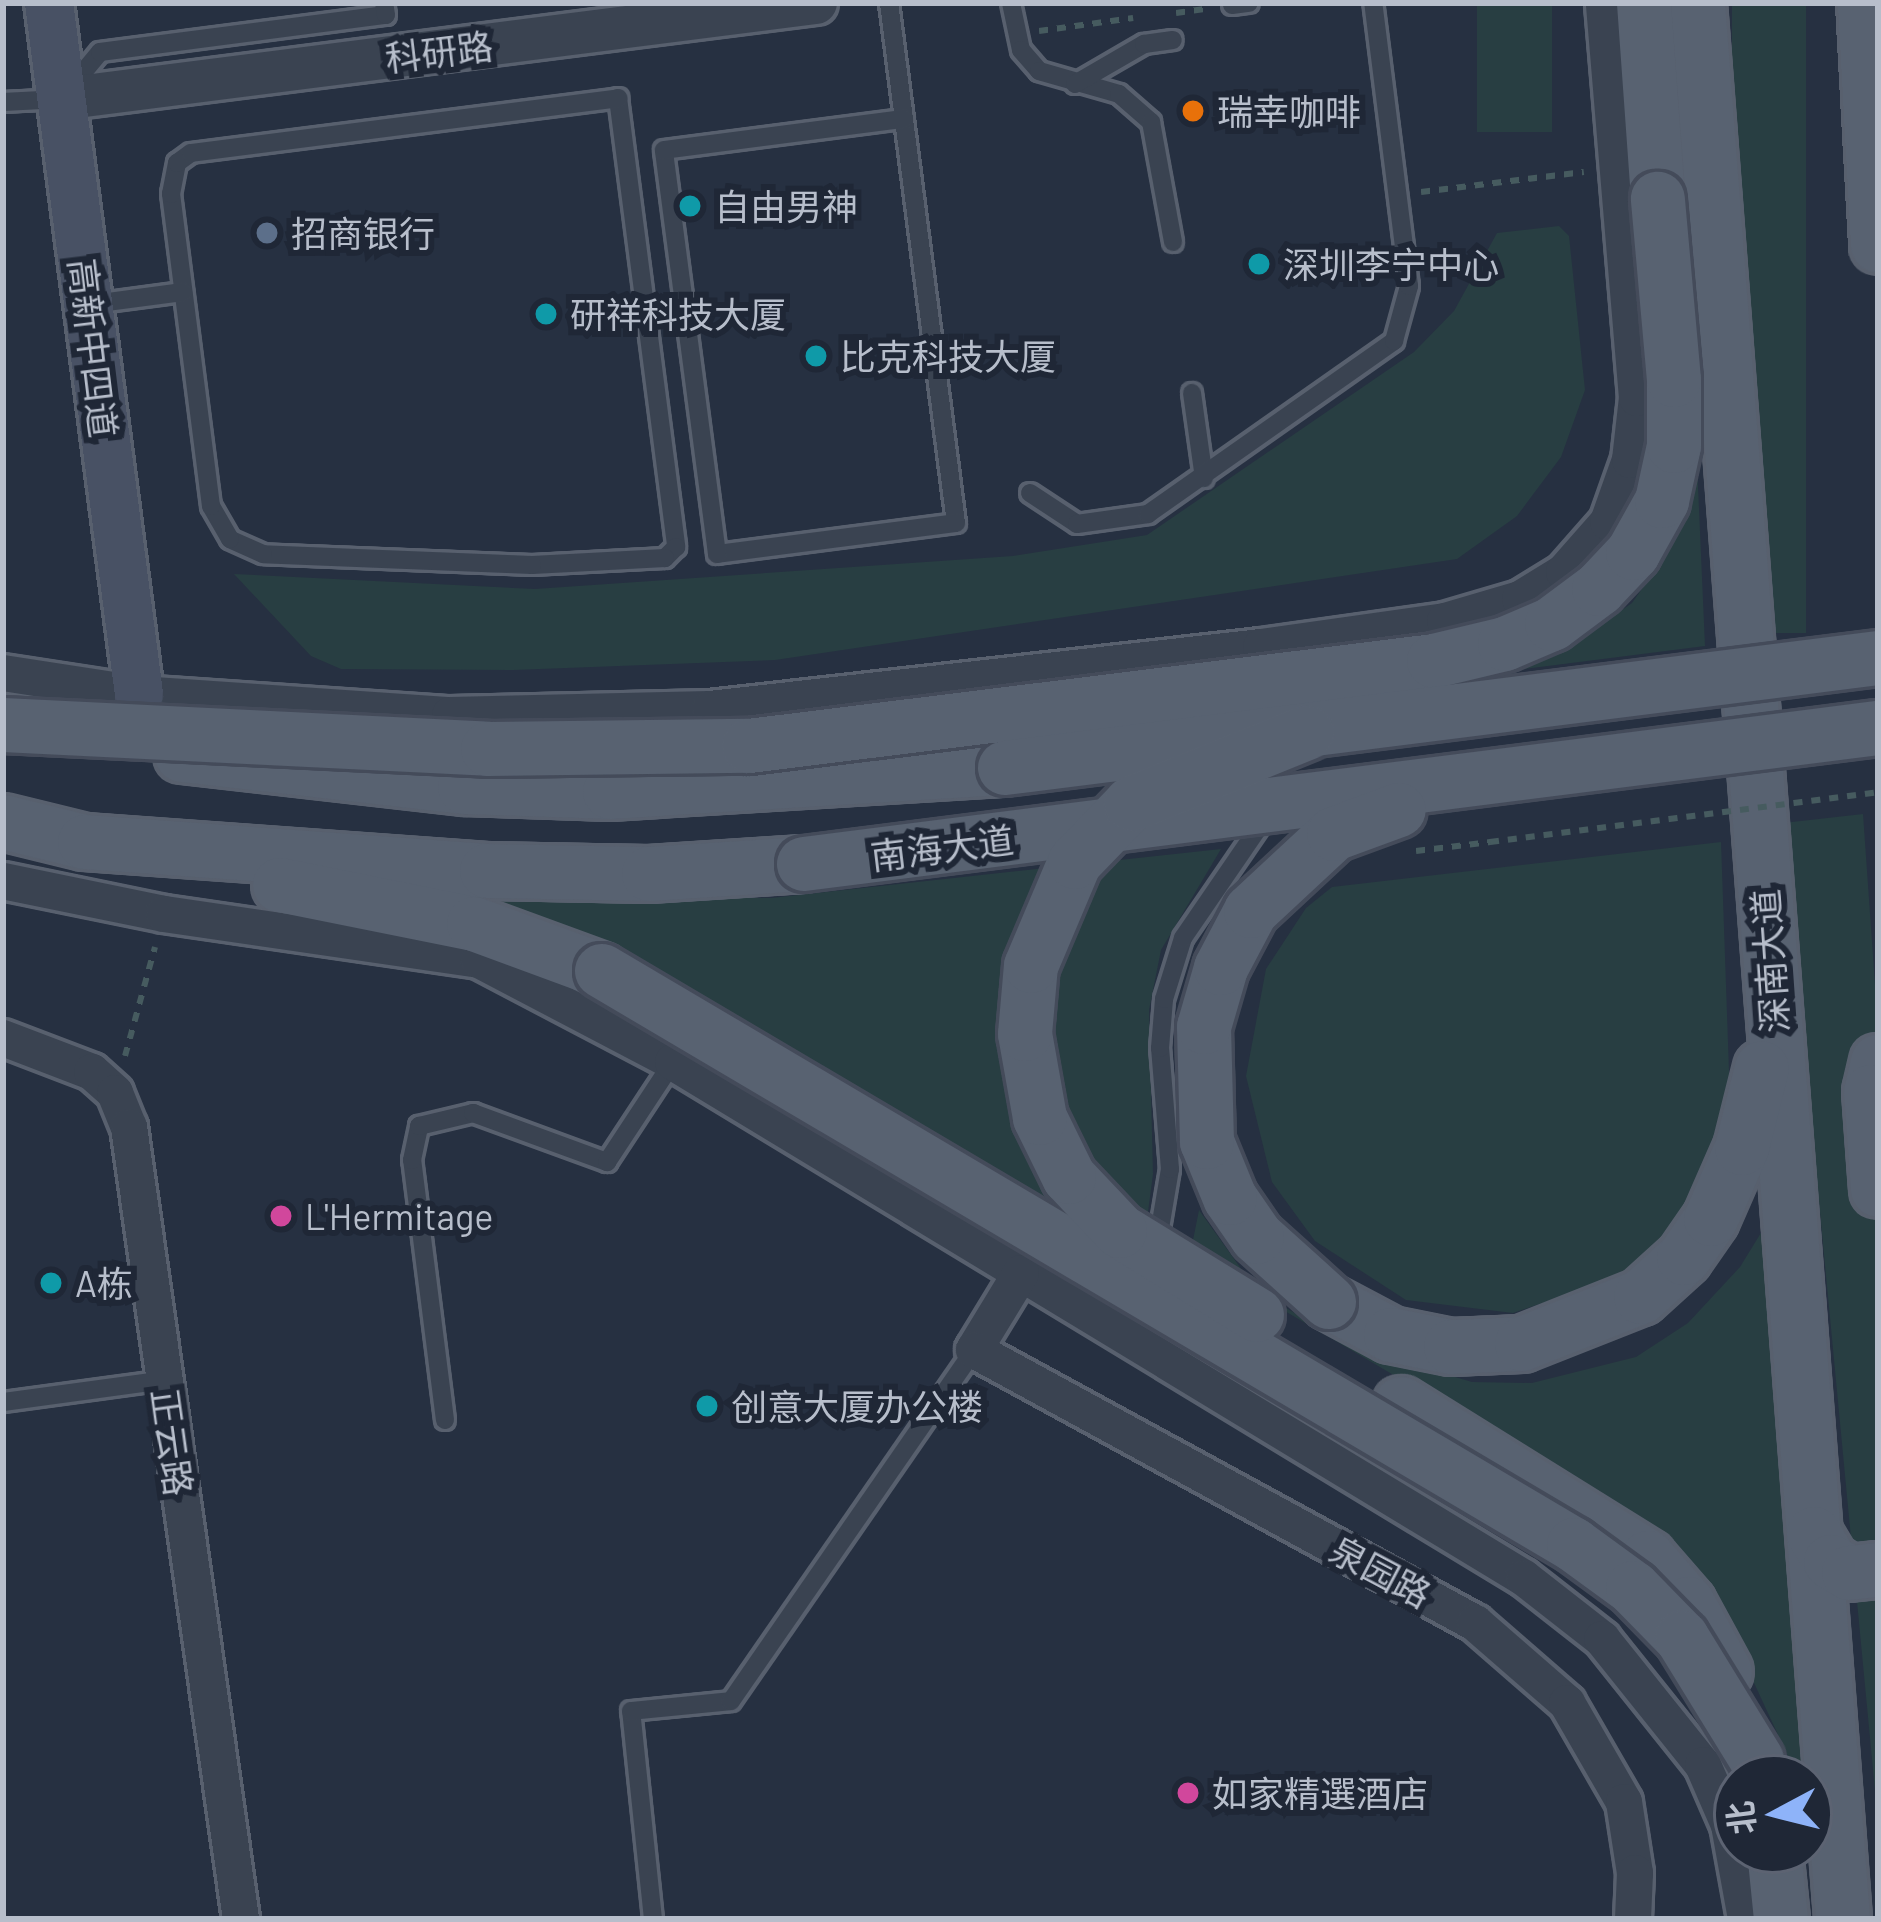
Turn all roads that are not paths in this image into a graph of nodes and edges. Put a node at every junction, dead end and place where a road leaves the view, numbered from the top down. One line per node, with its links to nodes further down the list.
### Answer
1 (49, 3): 13 (main road, 高新中四道)
2 (384, 3): 13 (lane)
3 (816, 3): 13 (street, 科研路)
4 (889, 3): 15 (lane)
5 (1011, 3): 12 (lane)
6 (1373, 3): 21 (lane)
7 (1604, 3): 23 (street)
8 (1644, 3): 27 (main road, bridge)
9 (1698, 3): 34 (main road, 深南大道)
10 (1172, 40): 12 (lane)
11 (1872, 58): 17 (main road)
12 (1075, 85): 16 (lane)
13 (61, 99): 14 (lane); 19 (main road, 高新中四道)
14 (3, 102)
15 (904, 119): 15 (lane)
16 (1173, 242)
17 (1878, 246)
18 (183, 292): 18 (lane); 19 (lane)
19 (88, 304): 26 (main road, 高新中四道)
20 (1192, 393): 21 (lane)
21 (1204, 478): 22 (lane)
22 (1030, 493)
23 (1261, 647): 26 (street); 40 (lane)
24 (1878, 658): 29 (main road, 南海大道, bridge)
25 (3, 674): 26 (street)
26 (140, 694)
27 (3, 725): 29 (main road, 南海大道, bridge)
28 (1878, 728): 30 (main road, 南海大道, bridge)
29 (1306, 733): 48 (main road, bridge)
30 (1559, 771): 32 (main road, 南海大道, bridge); 34 (main road, bridge)
31 (3, 822): 32 (main road, 南海大道)
32 (85, 842): 47 (main road, bridge)
33 (3, 881): 36 (street)
34 (1771, 988): 45 (main road, 深南大道)
35 (3, 1039): 42 (street, 正云路)
36 (673, 1062): 39 (street); 44 (lane)
37 (1878, 1062): 38 (main road)
38 (1878, 1190)
39 (1021, 1273): 40 (street); 41 (street)
40 (1123, 1334): 53 (street)
41 (974, 1350): 51 (lane); 52 (street, 泉园路)
42 (165, 1379): 43 (lane); 50 (street, 正云路)
43 (3, 1402)
44 (445, 1420)
45 (1814, 1534): 46 (main road); 55 (main road, 深南大道)
46 (1878, 1570)
47 (1749, 1754)
48 (1753, 1754)
49 (1777, 1874): 54 (main road)
50 (241, 1919)
51 (653, 1919)
52 (1633, 1919)
53 (1746, 1919)
54 (1781, 1919)
55 (1843, 1919)

